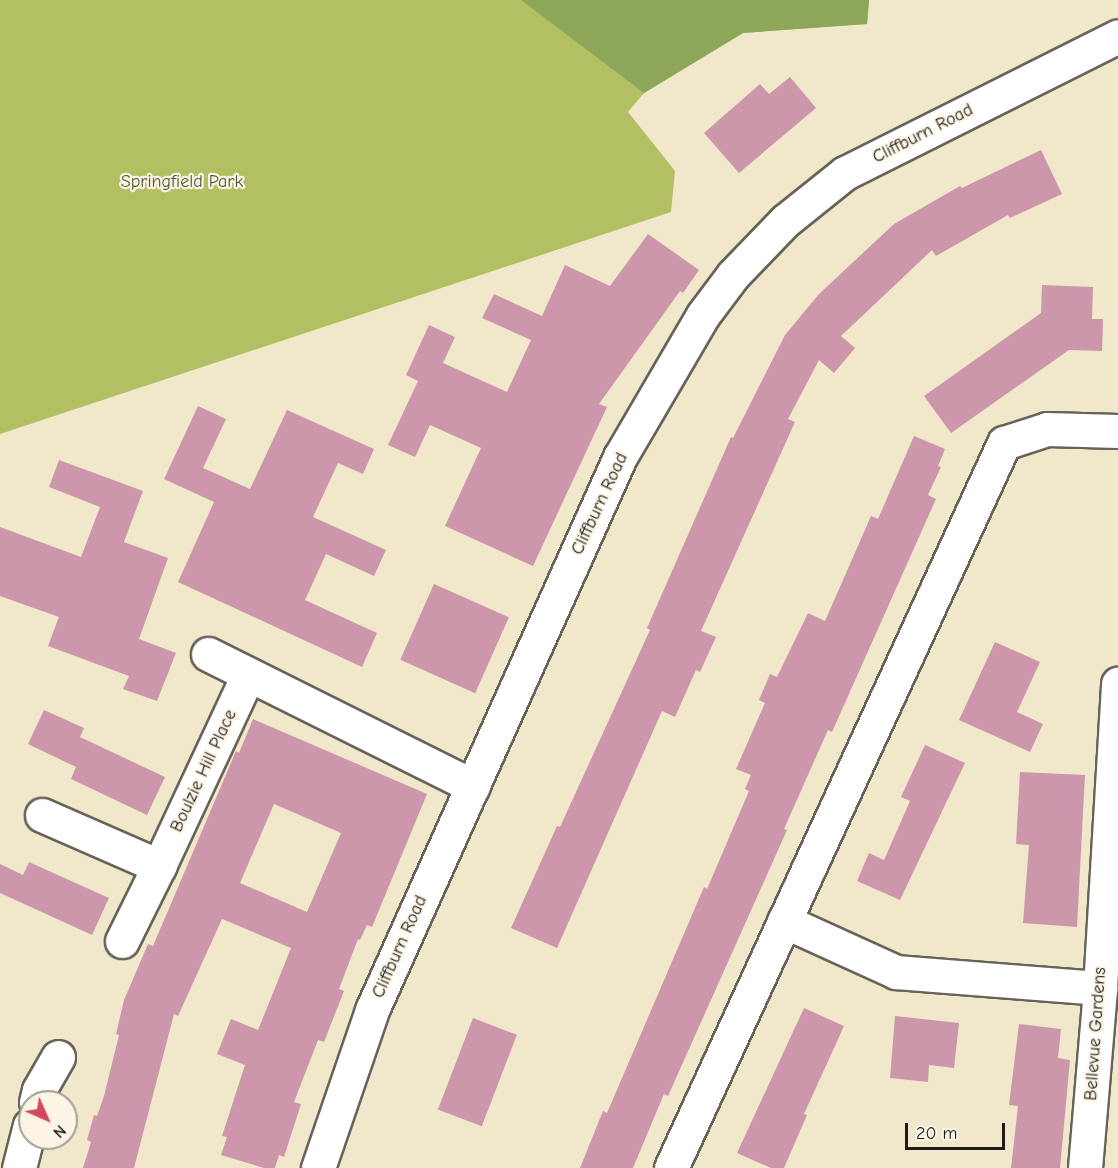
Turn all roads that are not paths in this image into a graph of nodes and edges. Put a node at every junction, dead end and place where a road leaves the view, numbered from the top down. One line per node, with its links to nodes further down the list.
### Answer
1 (1118, 36): 6 (street, Cliffburn Road)
2 (1118, 431): 9 (street)
3 (208, 654): 4 (street)
4 (248, 675): 6 (street); 8 (street, Boulzie Hill Place)
5 (1118, 684): 11 (street, Bellevue Gardens)
6 (473, 786): 16 (street, Cliffburn Road)
7 (42, 815): 8 (street)
8 (159, 866): 10 (street, Boulzie Hill Place)
9 (784, 921): 11 (street); 17 (street)
10 (122, 941)
11 (1100, 988): 18 (street, Bellevue Gardens)
12 (58, 1057): 13 (street)
13 (39, 1090)
14 (24, 1150): 15 (street)
15 (19, 1168)
16 (318, 1168)
17 (671, 1168)
18 (1085, 1168)

